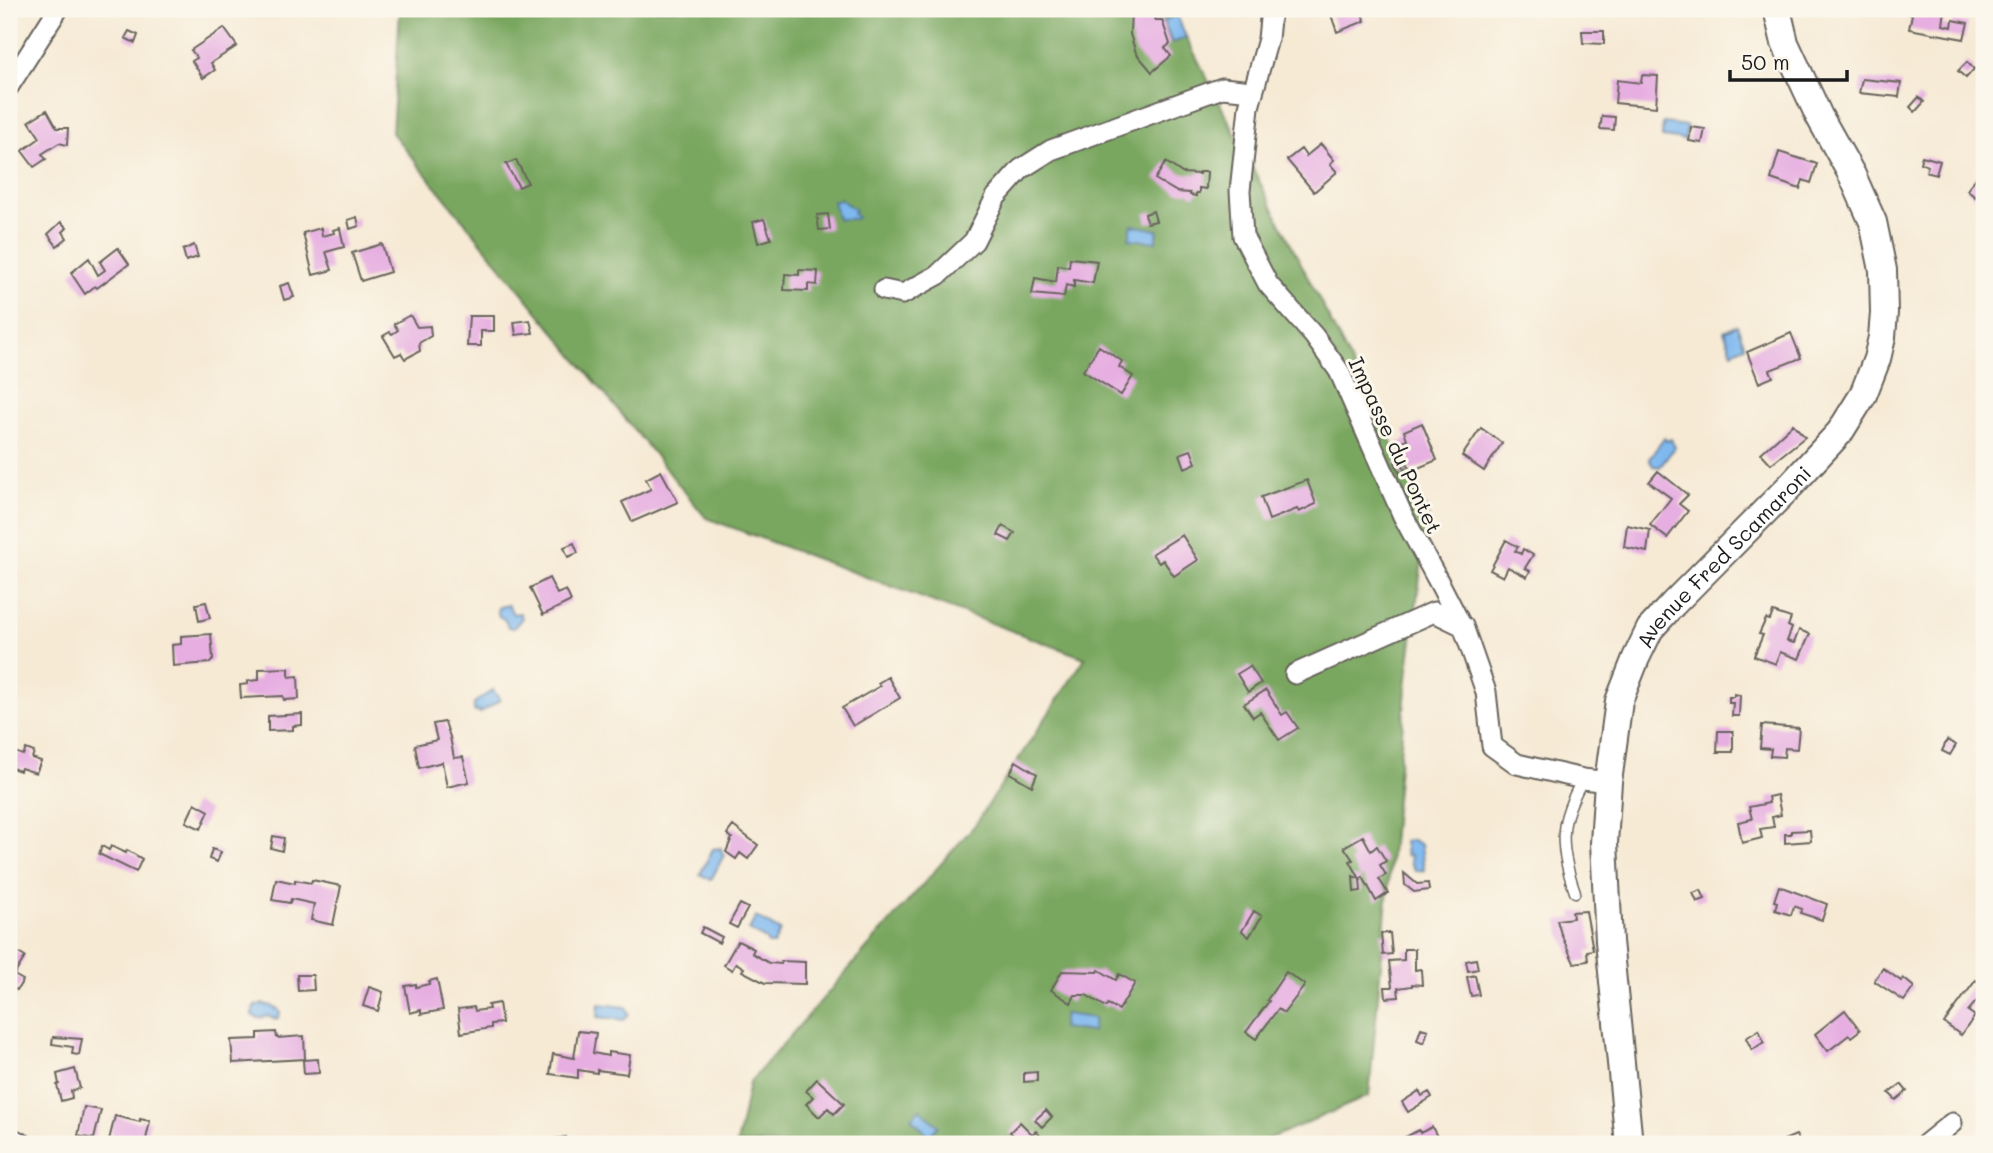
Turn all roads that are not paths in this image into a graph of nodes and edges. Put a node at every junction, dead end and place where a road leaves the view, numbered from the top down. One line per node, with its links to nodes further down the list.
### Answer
1 (58, 9): 4 (street)
2 (1271, 9): 5 (street, Impasse du Pontet)
3 (1777, 9): 9 (main road, Avenue Fred Scamaroni)
4 (9, 86)
5 (1253, 94): 6 (street); 7 (street, Impasse du Pontet)
6 (884, 290)
7 (1461, 625): 8 (street); 9 (street, Impasse du Pontet)
8 (1295, 674)
9 (1595, 780): 10 (lane); 14 (main road, Avenue Fred Scamaroni)
10 (1575, 892)
11 (1952, 1124): 15 (street)
12 (9, 1137): 13 (street)
13 (23, 1144)
14 (1629, 1144)
15 (1926, 1144)

